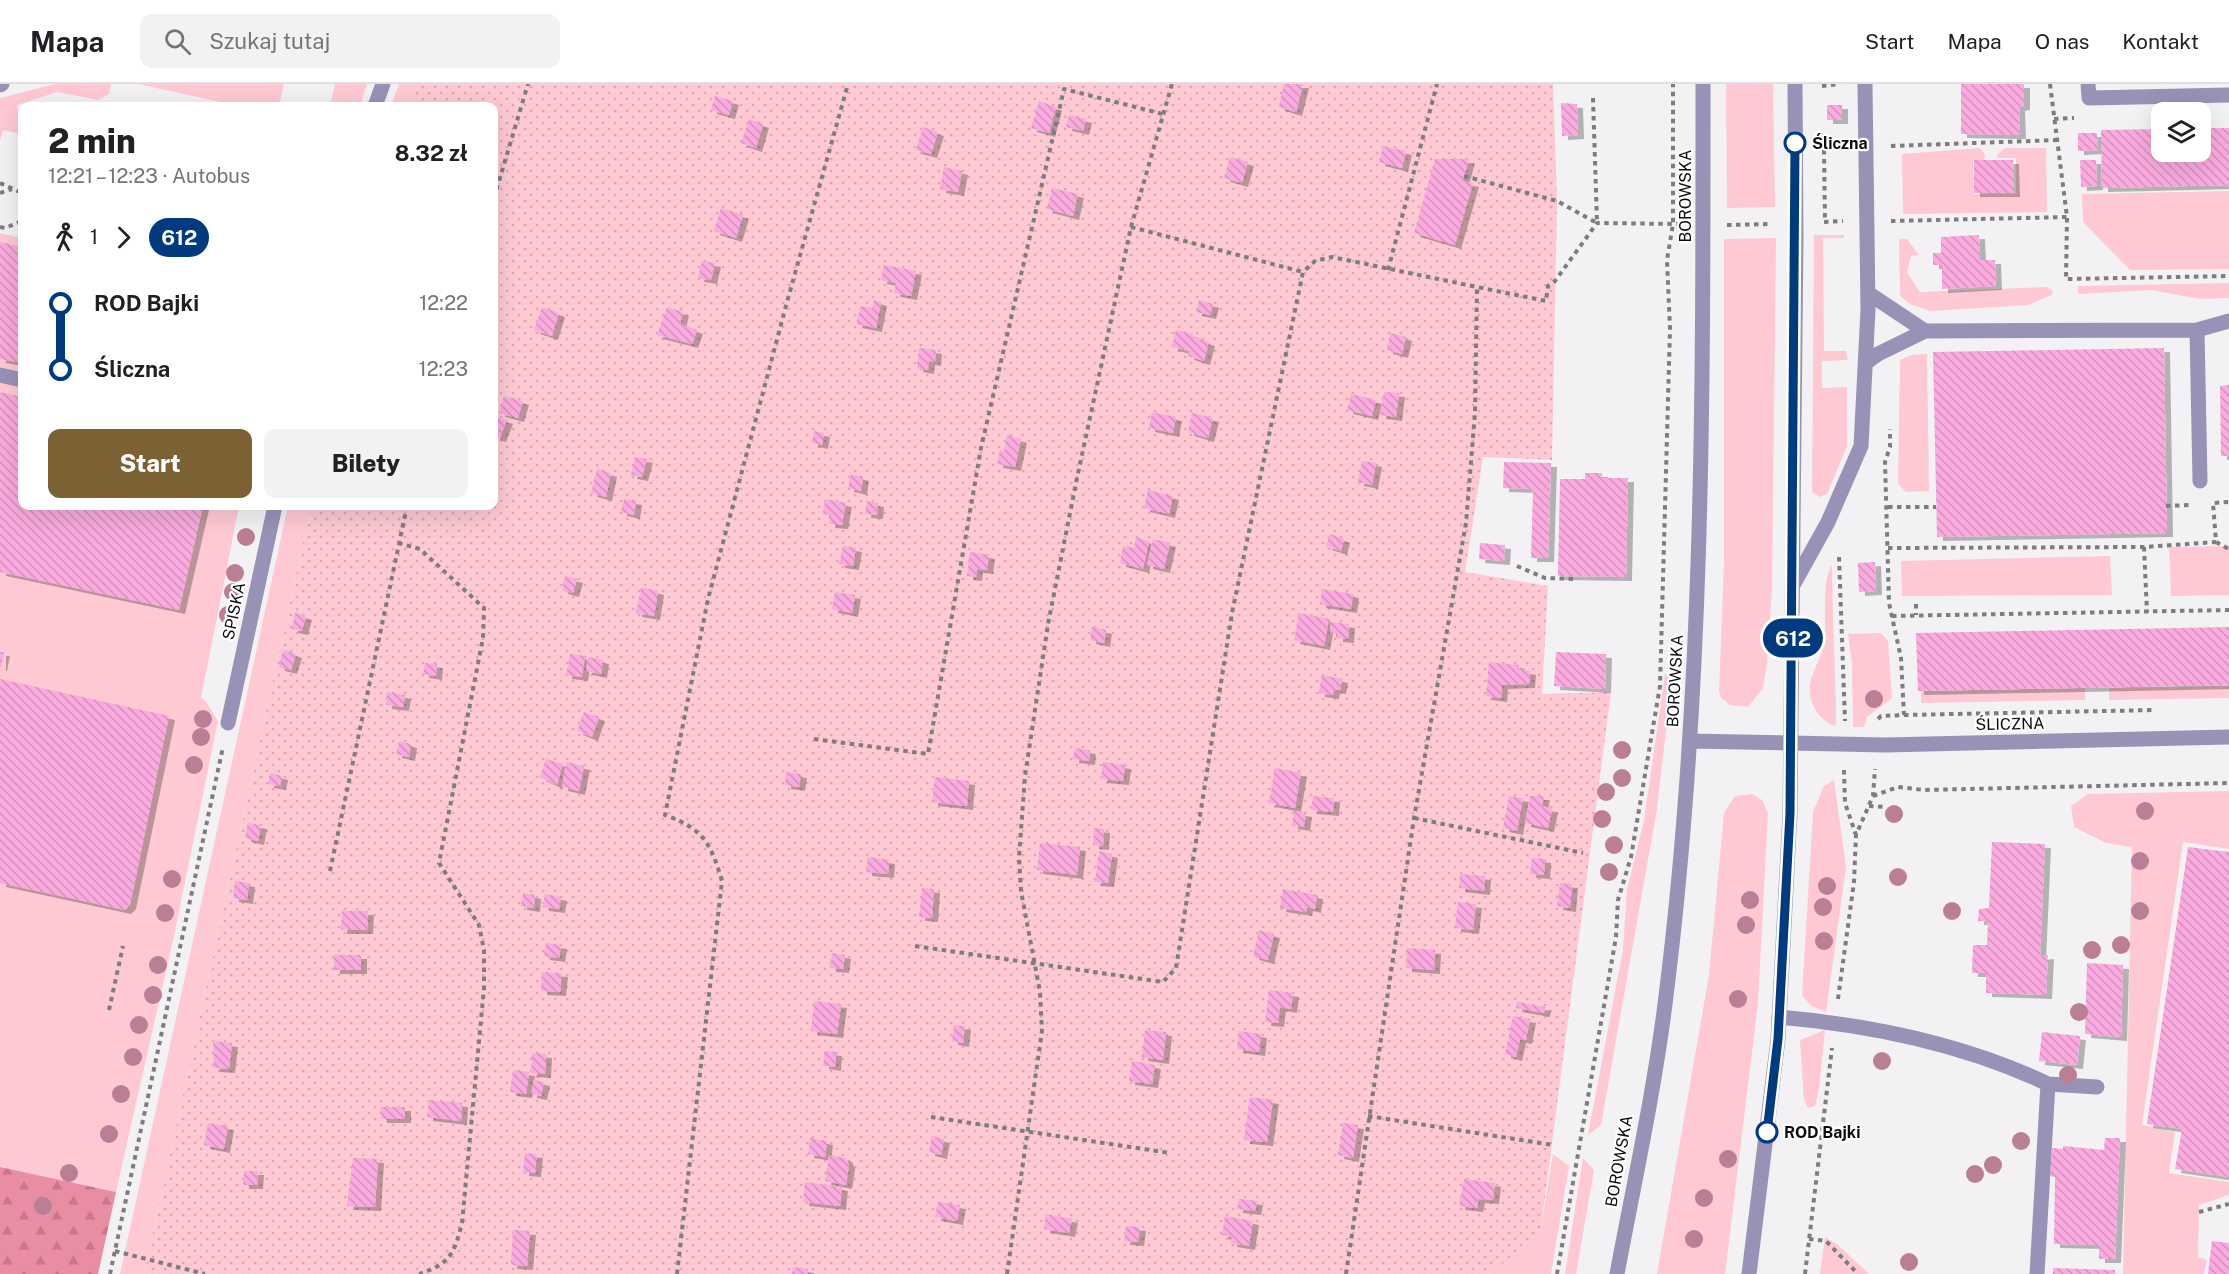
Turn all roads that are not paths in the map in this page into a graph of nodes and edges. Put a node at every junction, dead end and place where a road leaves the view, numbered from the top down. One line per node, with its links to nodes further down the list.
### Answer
1 (383, 84): 7 (street)
2 (1703, 84): 20 (street, BOROWSKA)
3 (1795, 84): 17 (street)
4 (1865, 84): 8 (street)
5 (2088, 84): 6 (street)
6 (2229, 95)
7 (376, 102)
8 (1868, 293): 11 (street); 12 (street)
9 (2229, 321): 10 (street)
10 (2197, 330): 11 (street); 15 (street)
11 (1925, 331): 12 (street)
12 (1867, 363): 17 (street)
13 (0, 375): 14 (street)
14 (18, 379)
15 (2200, 481)
16 (274, 510): 18 (street, SPISKA)
17 (1793, 585): 21 (street)
18 (228, 723)
19 (2229, 737): 21 (street, ŚLICZNA)
20 (1690, 741): 21 (street, ŚLICZNA); 25 (street, BOROWSKA)
21 (1791, 743): 22 (street)
22 (1779, 1017): 23 (street); 26 (street)
23 (2048, 1083): 24 (street); 27 (street)
24 (2097, 1087)
25 (1617, 1274)
26 (1749, 1274)
27 (2037, 1274)

